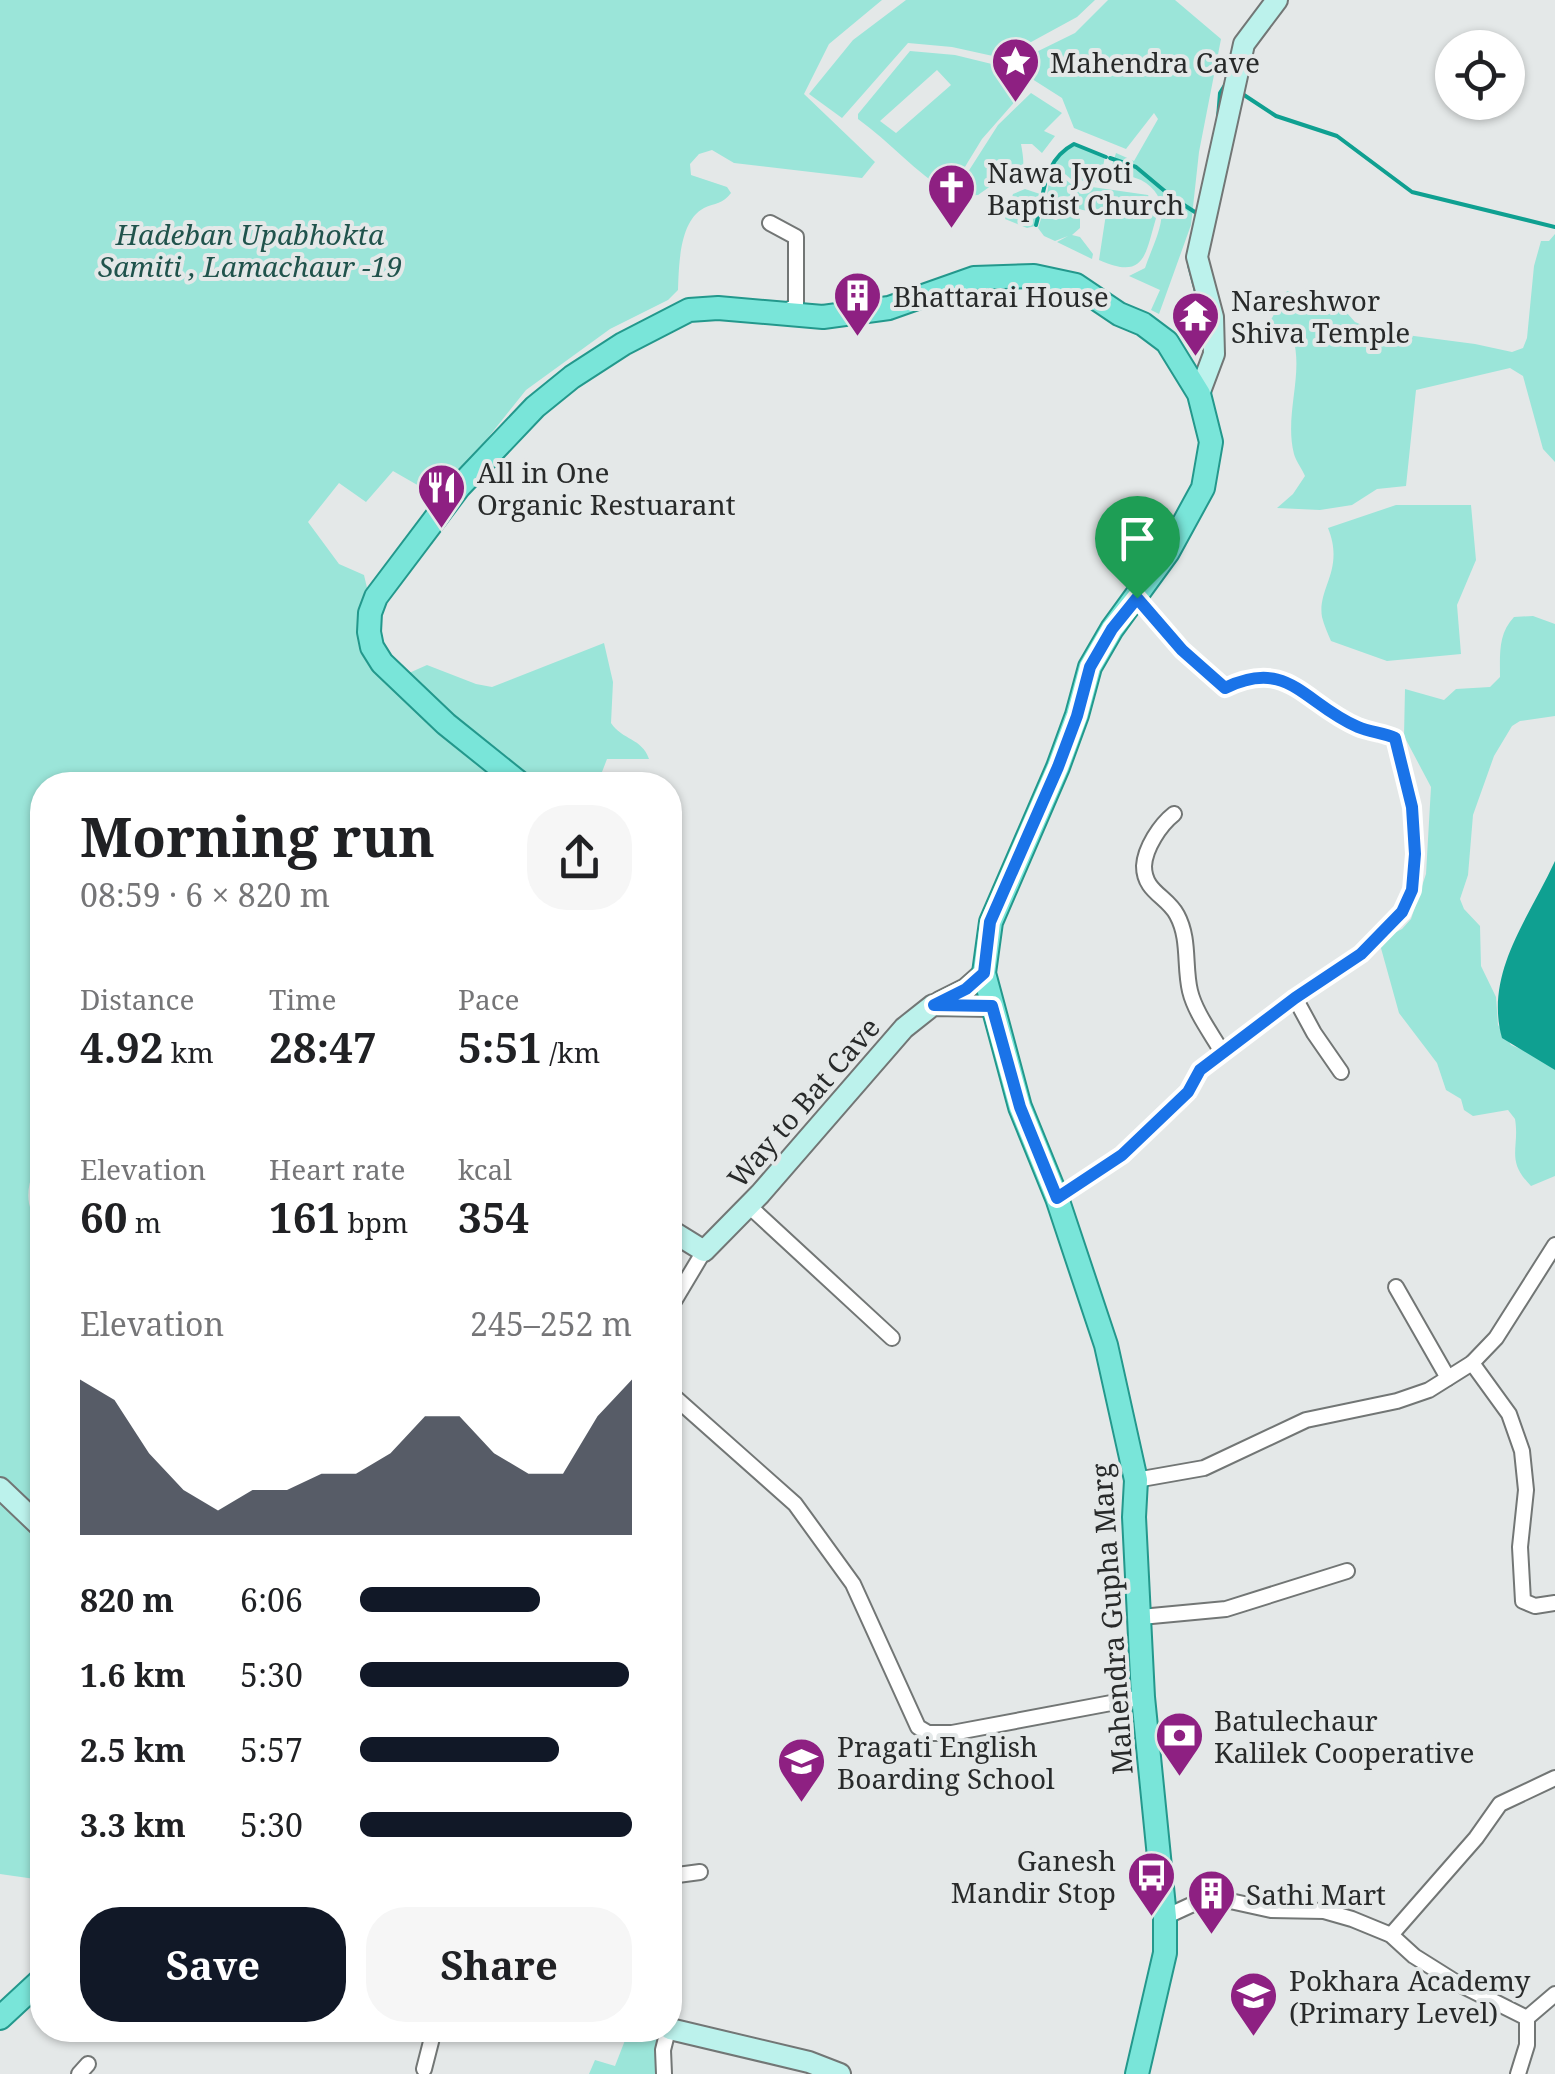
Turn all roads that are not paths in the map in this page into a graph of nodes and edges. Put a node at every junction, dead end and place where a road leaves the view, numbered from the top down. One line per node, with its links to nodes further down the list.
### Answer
1 (1278, 0): 4 (main road)
2 (770, 223): 3 (street)
3 (779, 315): 4 (main road, Mahendra Gupha Marg); 6 (main road, Mahendra Gupha Marg)
4 (1200, 394): 5 (main road, Mahendra Gupha Marg)
5 (1137, 598): 8 (main road, Mahendra Gupha Marg); 9 (street)
6 (506, 772)
7 (1174, 814): 12 (street)
8 (984, 973): 10 (main road, Way to Bat Cave); 11 (main road, Mahendra Gupha Marg)
9 (1295, 998): 12 (street); 13 (street)
10 (934, 1005): 11 (main road); 15 (main road, Way to Bat Cave)
11 (992, 1006): 14 (main road, Mahendra Gupha Marg)
12 (1222, 1052): 14 (street)
13 (1341, 1072)
14 (1057, 1198): 25 (main road, Mahendra Gupha Marg)
15 (749, 1206): 18 (main road, Way to Bat Cave); 21 (street)
16 (682, 1238): 18 (main road)
17 (1555, 1245): 22 (street)
18 (704, 1252): 20 (street)
19 (1396, 1287): 23 (street)
20 (682, 1288)
21 (892, 1338)
22 (1472, 1363): 23 (street); 29 (street)
23 (1448, 1378): 25 (street)
24 (682, 1404): 31 (street)
25 (1136, 1480): 30 (main road, Mahendra Gupha Marg)
26 (0, 1488): 27 (main road)
27 (30, 1517)
28 (1347, 1570): 30 (street)
29 (1555, 1604)
30 (1141, 1617): 31 (main road, Mahendra Gupha Marg)
31 (1143, 1697): 35 (main road, Mahendra Gupha Marg)
32 (1555, 1778): 36 (street)
33 (700, 1872): 34 (street)
34 (682, 1874)
35 (1166, 1917): 36 (street); 47 (main road, Mahendra Gupha Marg)
36 (1391, 1936): 40 (street)
37 (30, 1990): 39 (main road)
38 (1555, 1994): 40 (street)
39 (0, 2018)
40 (1527, 2018): 48 (street)
41 (682, 2032): 46 (main road)
42 (431, 2042): 44 (street)
43 (665, 2042): 45 (street)
44 (424, 2069)
45 (664, 2074)
46 (840, 2074)
47 (1137, 2074)
48 (1518, 2074)

